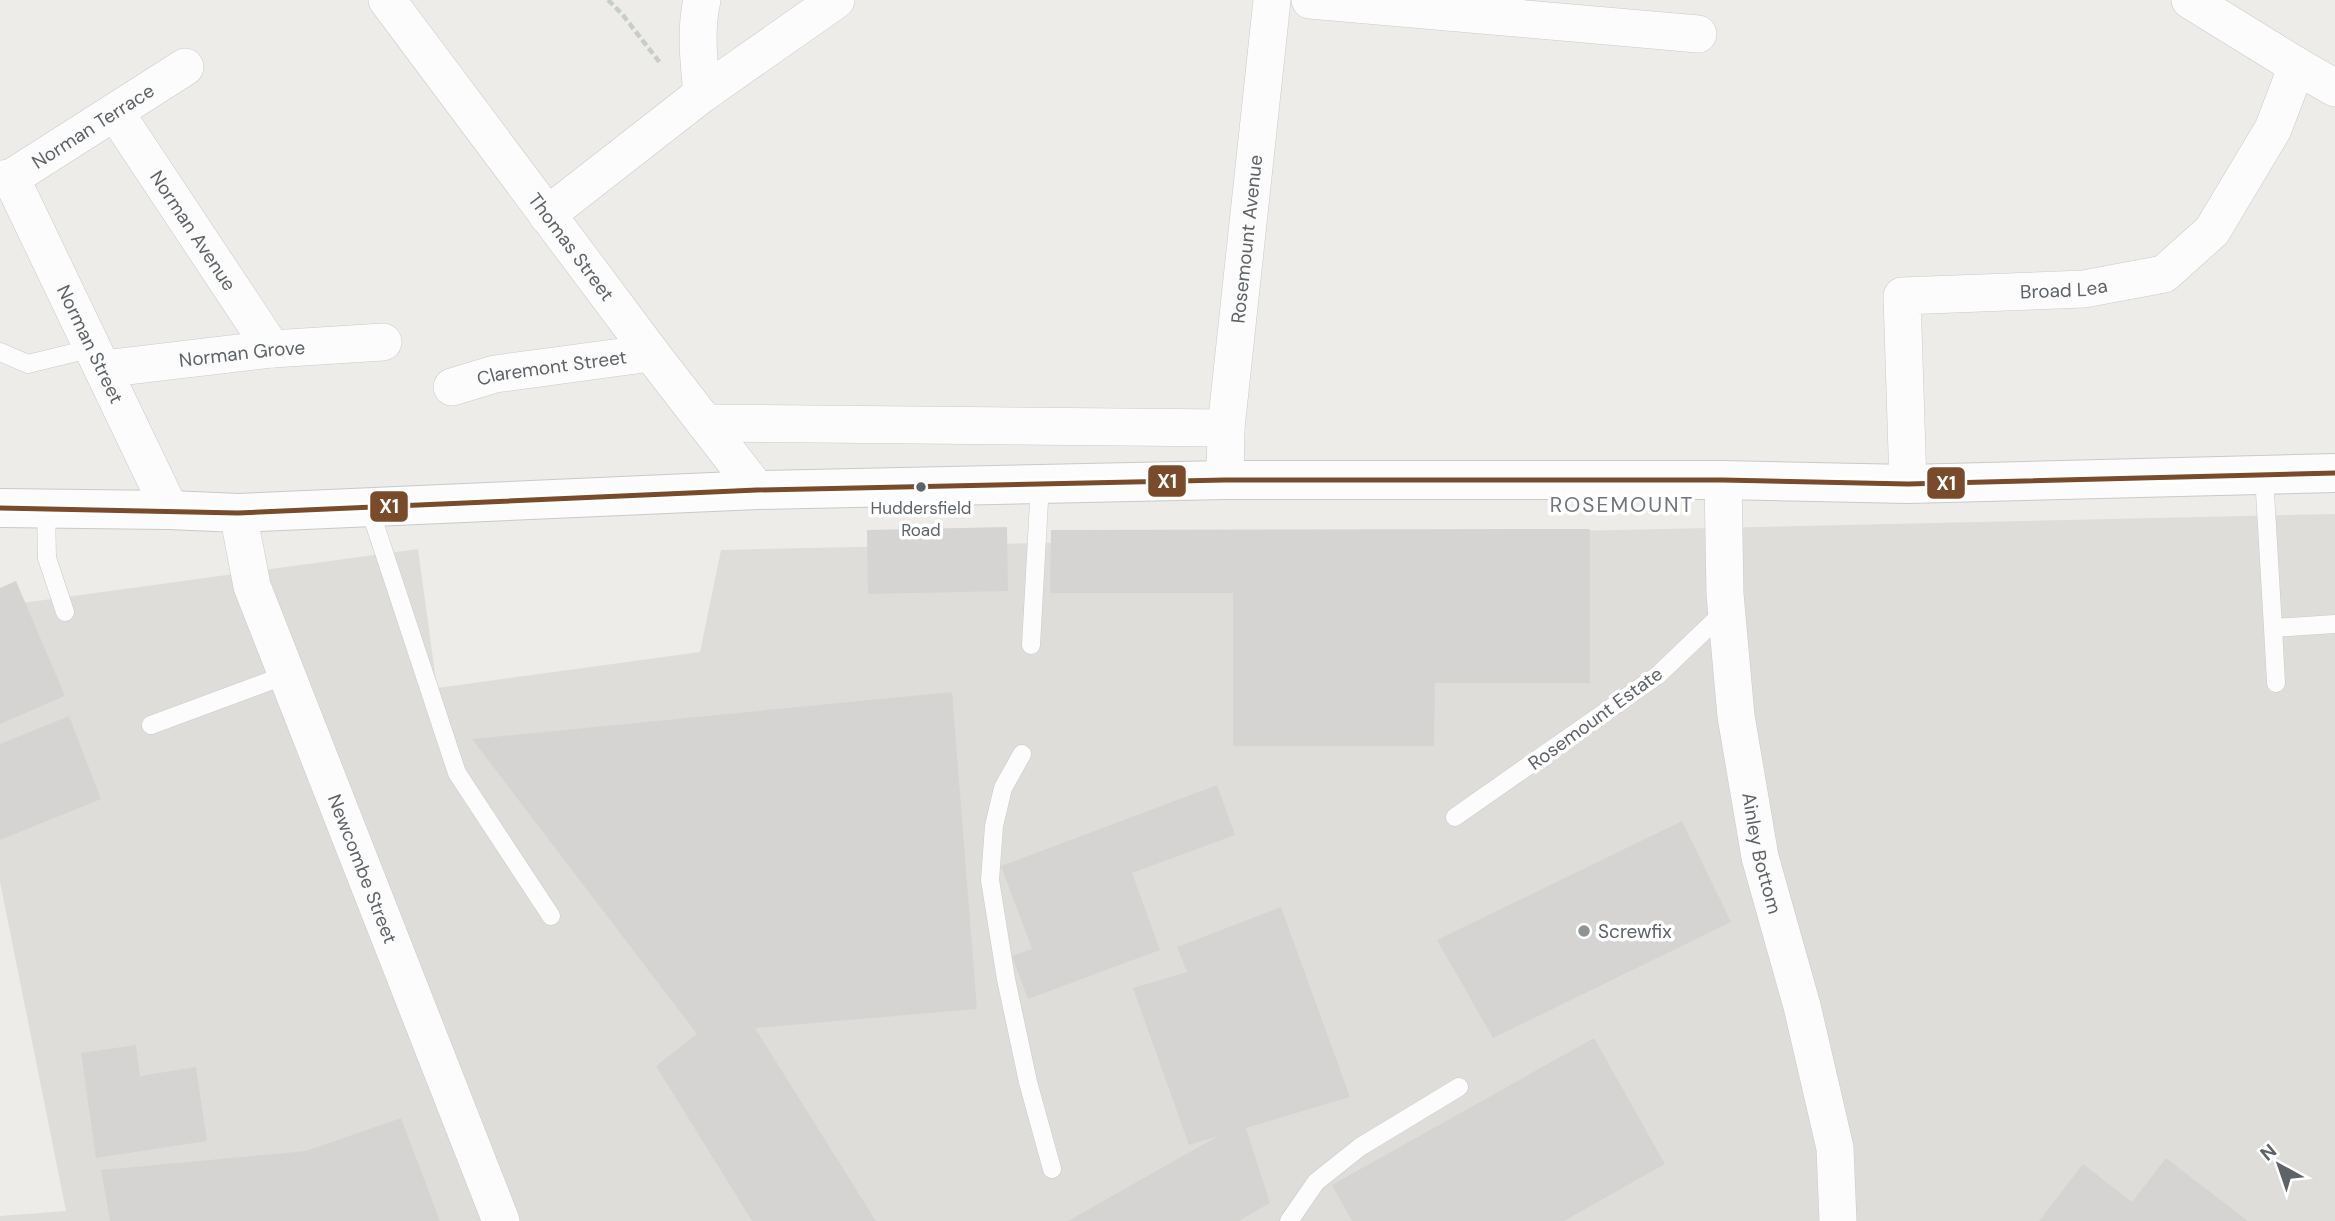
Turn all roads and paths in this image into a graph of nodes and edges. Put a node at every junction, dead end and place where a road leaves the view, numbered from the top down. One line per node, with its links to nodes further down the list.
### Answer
1 (387, 0): 15 (street, Thomas Street)
2 (608, 0): 12 (path)
3 (702, 0): 12 (street)
4 (836, 0): 12 (street)
5 (1272, 0): 23 (street, Rosemount Avenue)
6 (1310, 0): 8 (street)
7 (2190, 0): 9 (street)
8 (1698, 34)
9 (2297, 66): 11 (street); 29 (street, Broad Lea)
10 (185, 67): 13 (street, Norman Terrace)
11 (2335, 88)
12 (693, 101): 15 (street)
13 (115, 112): 14 (street, Norman Terrace); 17 (street, Norman Avenue)
14 (6, 178): 20 (street, Norman Street)
15 (547, 215): 19 (street, Thomas Street)
16 (383, 342): 17 (street, Norman Grove)
17 (272, 349): 20 (street, Norman Grove)
18 (0, 352): 20 (lane)
19 (651, 353): 21 (street, Claremont Street); 22 (street, Thomas Street)
20 (98, 358): 34 (street, Norman Street)
21 (452, 387)
22 (705, 423): 23 (street); 30 (street, Thomas Street)
23 (1226, 428): 26 (street, Rosemount Avenue)
24 (2335, 473): 25 (street)
25 (2264, 475): 29 (street); 39 (lane)
26 (1225, 480): 27 (street); 28 (street)
27 (1723, 480): 29 (street); 36 (street, Ainley Bottom)
28 (1040, 484): 30 (street); 40 (lane)
29 (1908, 484)
30 (758, 490): 31 (street)
31 (369, 507): 35 (street); 46 (lane)
32 (0, 508): 33 (street)
33 (46, 508): 34 (street); 37 (lane)
34 (170, 510): 35 (street)
35 (238, 513): 41 (street, Newcombe Street)
36 (1727, 609): 45 (lane, Rosemount Estate); 51 (street, Ainley Bottom)
37 (65, 612)
38 (2335, 624): 39 (lane)
39 (2273, 628): 42 (lane)
40 (1031, 645)
41 (286, 675): 43 (lane); 49 (street, Newcombe Street)
42 (2276, 683)
43 (151, 725)
44 (1022, 754): 48 (lane)
45 (1455, 817)
46 (551, 916)
47 (1460, 1087): 50 (lane)
48 (1052, 1169)
49 (501, 1221)
50 (1289, 1221)
51 (1838, 1221)

